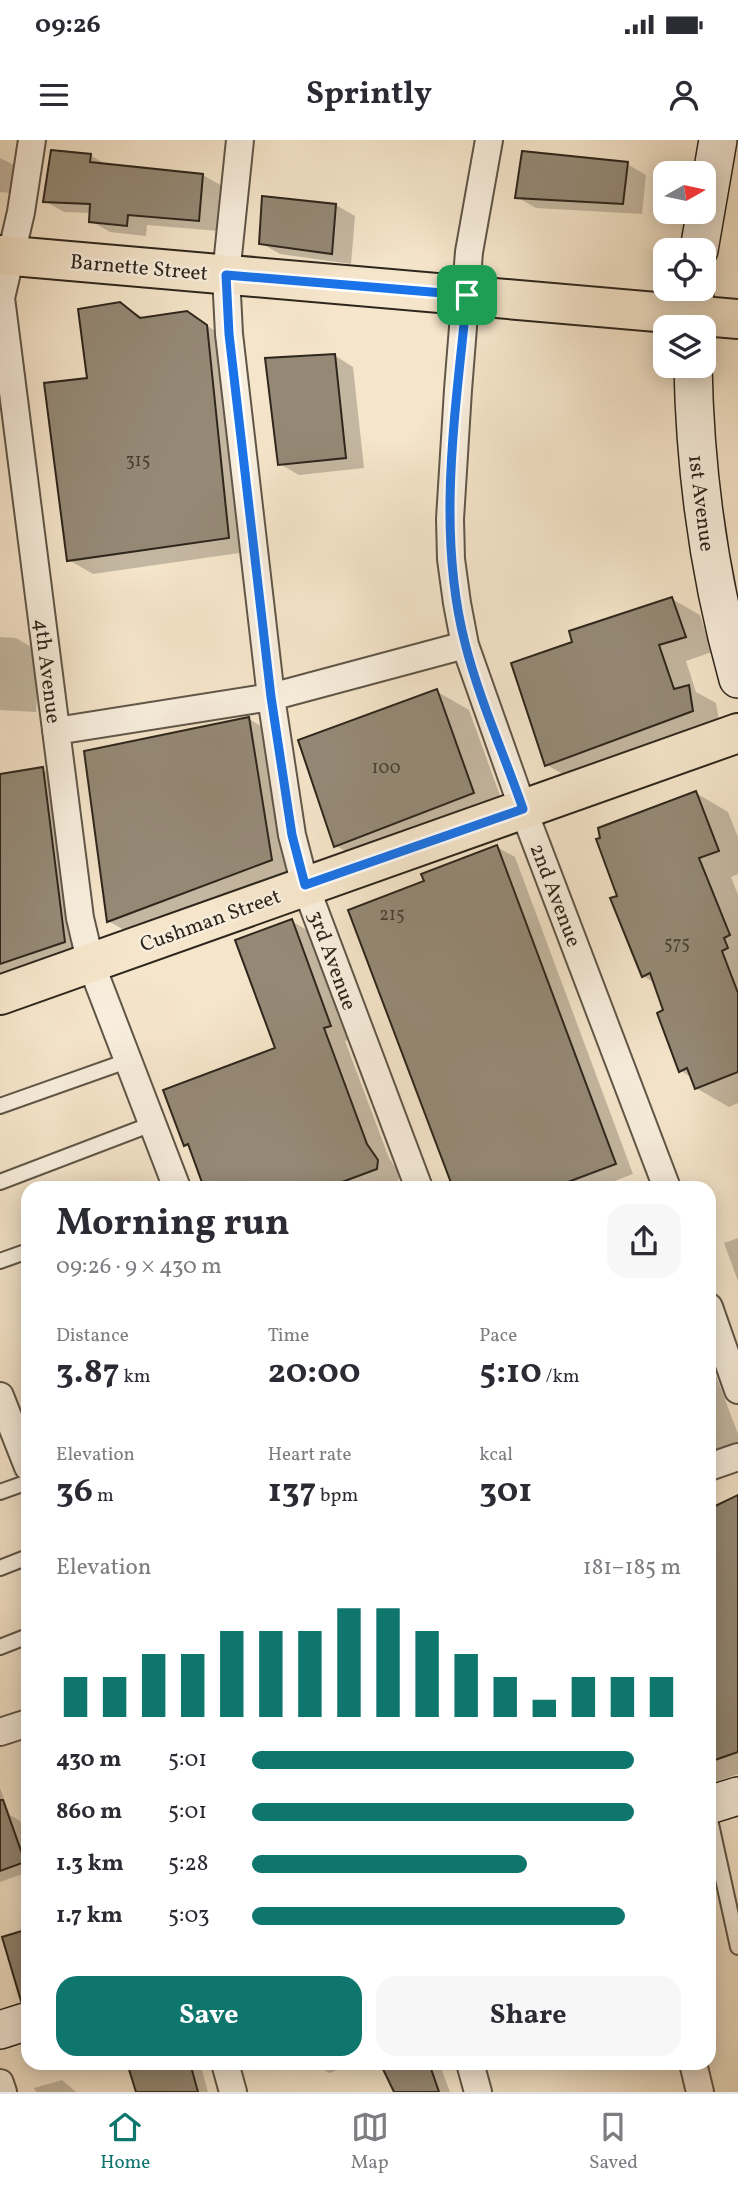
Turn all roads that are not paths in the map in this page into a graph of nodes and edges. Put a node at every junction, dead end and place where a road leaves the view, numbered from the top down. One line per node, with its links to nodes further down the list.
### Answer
1 (32, 140): 6 (street, 4th Avenue)
2 (240, 140): 7 (street, 3rd Avenue)
3 (489, 140): 8 (street, 2nd Avenue)
4 (718, 140): 5 (main road)
5 (701, 238)
6 (5, 255): 7 (main road, Barnette Street); 15 (street, 4th Avenue)
7 (226, 275): 8 (main road, Barnette Street); 14 (street, 3rd Avenue)
8 (467, 295): 9 (main road, Barnette Street); 12 (street, 2nd Avenue)
9 (693, 310): 10 (main road, Barnette Street)
10 (738, 319)
11 (693, 378): 13 (main road, 1st Avenue)
12 (465, 645): 14 (street); 17 (street, 2nd Avenue)
13 (738, 679)
14 (271, 697): 15 (street); 18 (street, 3rd Avenue)
15 (56, 732): 19 (street, 4th Avenue)
16 (738, 733): 17 (main road, Cushman Street)
17 (523, 809): 18 (main road, Cushman Street); 26 (street, 2nd Avenue)
18 (305, 885): 19 (main road, Cushman Street); 25 (street, 3rd Avenue)
19 (91, 964): 20 (main road, Cushman Street); 21 (street, 4th Avenue)
20 (0, 995)
21 (127, 1060): 22 (lane); 23 (street, 4th Avenue)
22 (0, 1106)
23 (152, 1124): 24 (street, 4th Avenue); 27 (lane)
24 (174, 1181)
25 (416, 1181)
26 (664, 1181)
27 (0, 1182)
28 (21, 1254): 29 (lane)
29 (0, 1261)
30 (716, 1327): 31 (street)
31 (738, 1390)
32 (3, 1411): 33 (street)
33 (21, 1451)
34 (738, 1457): 35 (street)
35 (716, 1465)
36 (21, 1484): 37 (lane)
37 (0, 1492)
38 (21, 1560): 39 (lane)
39 (0, 1568)
40 (21, 1639): 41 (lane)
41 (0, 1647)
42 (21, 1725): 43 (street)
43 (0, 1732)
44 (738, 1796): 45 (main road)
45 (716, 1803)
46 (716, 1847): 47 (lane)
47 (738, 1947)
48 (21, 2023): 49 (main road)
49 (0, 2030)
50 (227, 2070): 55 (street)
51 (472, 2070): 56 (street)
52 (695, 2070): 57 (street)
53 (0, 2083): 54 (street)
54 (3, 2092)
55 (233, 2092)
56 (478, 2092)
57 (700, 2092)

